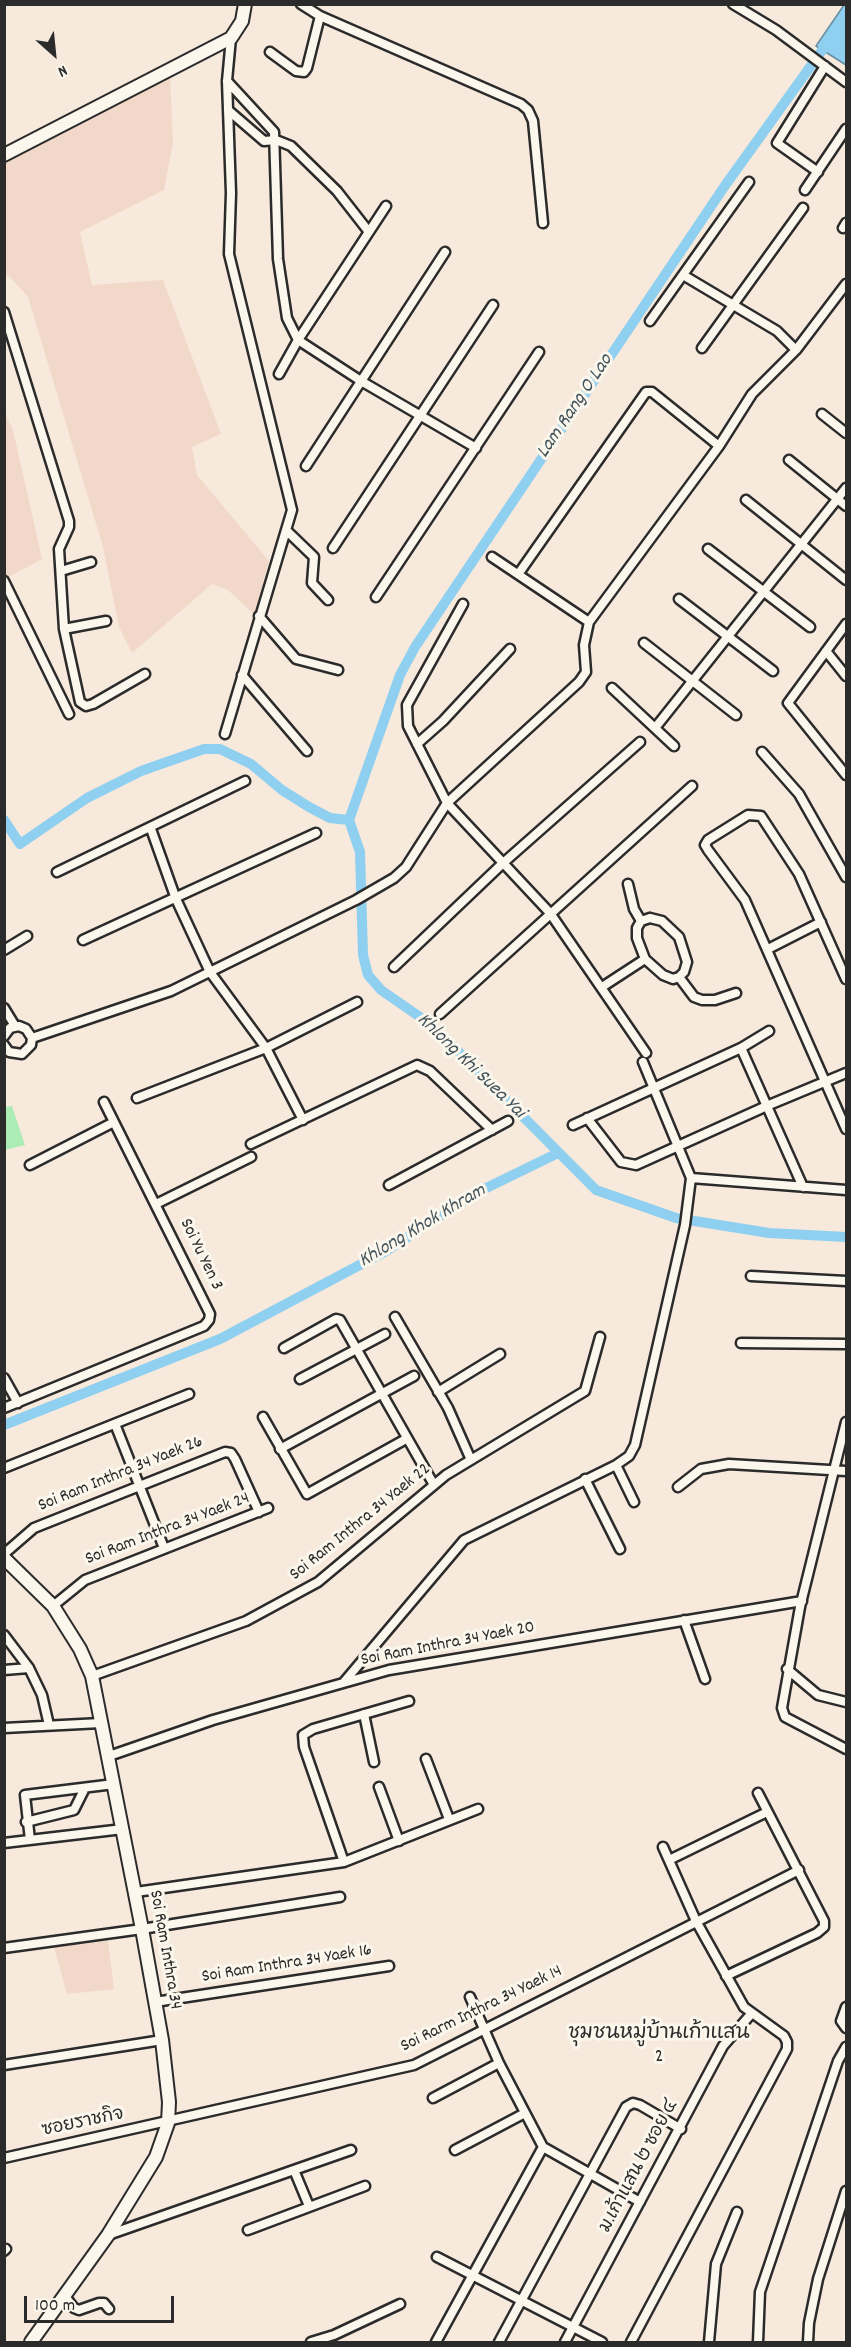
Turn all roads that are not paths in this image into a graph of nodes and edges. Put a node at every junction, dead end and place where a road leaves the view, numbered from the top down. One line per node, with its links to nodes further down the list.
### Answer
1 (244, 4): 5 (street)
2 (301, 4): 4 (street)
3 (733, 4): 7 (street)
4 (320, 16): 6 (street); 19 (street)
5 (231, 38): 8 (street); 13 (street)
6 (270, 52)
7 (825, 66): 9 (street); 14 (street)
8 (227, 81): 10 (street); 12 (street)
9 (846, 82)
10 (228, 110): 12 (street); 45 (street)
11 (846, 129): 14 (street)
12 (276, 140): 20 (street); 28 (street)
13 (4, 155)
14 (818, 172): 16 (street)
15 (749, 182): 22 (street)
16 (805, 190)
17 (386, 206): 20 (street)
18 (803, 208): 25 (street)
19 (543, 223)
20 (369, 232): 28 (street)
21 (445, 252): 33 (street)
22 (683, 275): 25 (street); 27 (street)
23 (846, 284): 30 (street)
24 (493, 305): 34 (street)
25 (732, 305): 29 (street); 30 (street)
26 (4, 312): 51 (street)
27 (650, 321)
28 (298, 340): 32 (street); 33 (street)
29 (702, 348)
30 (796, 350): 37 (street)
31 (539, 352): 38 (street)
32 (279, 374)
33 (361, 381): 34 (street); 40 (street)
34 (421, 414): 38 (street); 47 (street)
35 (822, 414): 36 (street)
36 (846, 433)
37 (719, 446): 52 (street); 62 (street)
38 (476, 448): 56 (street)
39 (789, 460): 43 (street)
40 (306, 466)
41 (846, 488): 43 (street)
42 (746, 500): 46 (street)
43 (838, 500): 44 (street); 46 (street)
44 (846, 506)
45 (287, 531): 58 (street); 60 (street)
46 (800, 545): 53 (street); 55 (street)
47 (333, 548)
48 (708, 549): 55 (street)
49 (492, 557): 52 (street)
50 (91, 562): 51 (street)
51 (62, 571): 65 (street)
52 (519, 573): 62 (street)
53 (846, 580)
54 (4, 581): 77 (street)
55 (763, 591): 64 (street); 66 (street)
56 (376, 597)
57 (680, 599): 66 (street)
58 (327, 600)
59 (463, 604): 82 (street)
60 (259, 616): 70 (street); 73 (street)
61 (106, 621): 65 (street)
62 (589, 622): 89 (street)
63 (846, 624): 69 (street)
64 (810, 627)
65 (64, 629): 72 (street)
66 (729, 636): 71 (street); 75 (street)
67 (644, 643): 75 (street)
68 (510, 649): 82 (street)
69 (826, 651): 74 (street); 86 (street)
70 (339, 670)
71 (773, 671)
72 (145, 674)
73 (242, 675): 80 (street); 84 (street)
74 (846, 676)
75 (693, 680): 78 (street); 79 (street)
76 (612, 688): 79 (street)
77 (69, 714)
78 (736, 715)
79 (655, 728): 83 (street)
80 (225, 734)
81 (639, 742): 92 (street)
82 (417, 744): 89 (street)
83 (674, 746)
84 (307, 751)
85 (762, 752): 94 (street)
86 (846, 775)
87 (245, 781): 90 (street)
88 (692, 786): 97 (street)
89 (447, 803): 92 (street); 106 (street)
90 (151, 829): 93 (street); 96 (street)
91 (316, 833): 96 (street)
92 (502, 864): 97 (street); 105 (street)
93 (57, 872)
94 (846, 877)
95 (628, 884): 98 (street)
96 (176, 899): 101 (street); 106 (street)
97 (550, 913): 109 (street); 113 (street)
98 (641, 921): 104 (street); 107 (street)
99 (821, 922): 102 (street); 102 (street); 108 (street)
100 (27, 936): 103 (street)
101 (83, 940)
102 (768, 949): 122 (street)
103 (4, 950)
104 (645, 959): 107 (street); 109 (street)
105 (394, 967)
106 (210, 972): 117 (street); 119 (street)
107 (679, 977): 110 (street)
108 (846, 979)
109 (602, 987): 123 (street)
110 (736, 993)
111 (357, 1002): 119 (street)
112 (4, 1008): 114 (street)
113 (440, 1014)
114 (15, 1026): 116 (street); 117 (street)
115 (769, 1031): 120 (street)
116 (5, 1032)
117 (32, 1038): 118 (street)
118 (5, 1046)
119 (266, 1048): 124 (street); 128 (street)
120 (741, 1048): 123 (street); 126 (street)
121 (846, 1073): 122 (street)
122 (826, 1082): 126 (street); 132 (street)
123 (653, 1087): 127 (street); 135 (street)
124 (137, 1098)
125 (104, 1102): 130 (street, Soi Yu Yen 3)
126 (769, 1105): 135 (street); 140 (street)
127 (587, 1118): 131 (street); 135 (street)
128 (303, 1120): 133 (street); 134 (street)
129 (508, 1121): 133 (street)
130 (114, 1122): 137 (street); 142 (street, Soi Yu Yen 3)
131 (573, 1125)
132 (846, 1129)
133 (492, 1130): 139 (street)
134 (250, 1144)
135 (680, 1147): 138 (street)
136 (251, 1157): 142 (street)
137 (30, 1165)
138 (691, 1178): 140 (street); 167 (street)
139 (389, 1185)
140 (803, 1187): 141 (street)
141 (846, 1190)
142 (156, 1204): 159 (street, Soi Yu Yen 3)
143 (750, 1275): 144 (street)
144 (846, 1281)
145 (395, 1317): 156 (street)
146 (385, 1334): 151 (street)
147 (600, 1337): 166 (street, Soi Ram Inthra 34 Yaek 22)
148 (741, 1343): 149 (street)
149 (846, 1344)
150 (284, 1348): 151 (street)
151 (356, 1348): 155 (street); 158 (street)
152 (500, 1354): 156 (street)
153 (414, 1376): 158 (street)
154 (4, 1378): 159 (street)
155 (300, 1379)
156 (438, 1392): 166 (street)
157 (189, 1394): 163 (street)
158 (380, 1394): 164 (street); 165 (street)
159 (18, 1403): 160 (street, Soi Yu Yen 3)
160 (4, 1408)
161 (263, 1417): 165 (street)
162 (846, 1422): 169 (street)
163 (115, 1425): 168 (street); 173 (street)
164 (406, 1439): 165 (street); 172 (street)
165 (280, 1449)
166 (471, 1460): 172 (street, Soi Ram Inthra 34 Yaek 22)
167 (616, 1465): 171 (street); 175 (street)
168 (4, 1468)
169 (833, 1470): 170 (street); 174 (street); 181 (street)
170 (846, 1471)
171 (585, 1479): 179 (street); 190 (street)
172 (434, 1485): 188 (street, Soi Ram Inthra 34 Yaek 22)
173 (139, 1486): 177 (street, Soi Ram Inthra 34 Yaek 26); 178 (street); 180 (street, Soi Ram Inthra 34 Yaek 26)
174 (678, 1487)
175 (634, 1502)
176 (268, 1508): 177 (street, Soi Ram Inthra 34 Yaek 24)
177 (259, 1512): 178 (street, Soi Ram Inthra 34 Yaek 24)
178 (164, 1548): 182 (street, Soi Ram Inthra 34 Yaek 24)
179 (620, 1549)
180 (4, 1556): 182 (street, Soi Ram Inthra 34)
181 (802, 1601): 183 (street, Soi Ram Inthra 34 Yaek 20); 186 (street)
182 (52, 1606): 188 (street, Soi Ram Inthra 34)
183 (684, 1620): 189 (street); 190 (street, Soi Ram Inthra 34 Yaek 20)
184 (4, 1635): 185 (street)
185 (29, 1668): 187 (street); 195 (street)
186 (787, 1669): 192 (street); 197 (street)
187 (4, 1670)
188 (92, 1676): 194 (street, Soi Ram Inthra 34)
189 (705, 1679)
190 (344, 1682): 198 (street, Soi Ram Inthra 34 Yaek 20)
191 (409, 1701): 193 (street)
192 (846, 1702)
193 (364, 1714): 200 (street); 215 (street)
194 (101, 1723): 195 (street); 198 (street, Soi Ram Inthra 34)
195 (50, 1725): 196 (street)
196 (4, 1728)
197 (846, 1749)
198 (109, 1756): 201 (street, Soi Ram Inthra 34)
199 (426, 1760): 207 (street)
200 (374, 1762)
201 (114, 1784): 203 (street); 209 (street, Soi Ram Inthra 34)
202 (379, 1787): 211 (street)
203 (85, 1788): 208 (street); 208 (street)
204 (758, 1792): 206 (street)
205 (478, 1809): 207 (street)
206 (767, 1812): 214 (street); 216 (street)
207 (449, 1820): 211 (street)
208 (26, 1822): 210 (street)
209 (123, 1829): 210 (street); 217 (street, Soi Ram Inthra 34)
210 (30, 1840): 212 (street)
211 (399, 1841): 215 (street)
212 (4, 1844)
213 (663, 1847): 214 (street)
214 (669, 1860): 219 (street)
215 (344, 1862): 217 (street)
216 (799, 1870): 219 (street, Soi Rarm Inthra 34 Yaek 14); 223 (street)
217 (136, 1892): 220 (street, Soi Ram Inthra 34)
218 (340, 1897): 220 (street)
219 (696, 1921): 223 (street); 228 (street, Soi Rarm Inthra 34 Yaek 14)
220 (142, 1929): 221 (street); 225 (street, Soi Ram Inthra 34)
221 (4, 1948)
222 (389, 1966): 225 (street, Soi Ram Inthra 34 Yaek 16)
223 (726, 1976): 227 (street)
224 (470, 1997): 228 (street)
225 (155, 2002): 230 (street, Soi Ram Inthra 34)
226 (846, 2007): 229 (street)
227 (752, 2013): 237 (street, ม.เก้าแสน ๒ ซอย ๔); 265 (street)
228 (484, 2028): 232 (street); 236 (street, Soi Rarm Inthra 34 Yaek 14)
229 (846, 2028)
230 (162, 2040): 233 (street); 236 (street, Soi Ram Inthra 34)
231 (846, 2047): 267 (street)
232 (499, 2062): 234 (street); 235 (street)
233 (4, 2065)
234 (433, 2098)
235 (525, 2113): 238 (street); 240 (street)
236 (168, 2123): 241 (street, ซอยราชกิจ); 250 (street, Soi Ram Inthra 34)
237 (681, 2128): 243 (street); 246 (street, ม.เก้าแสน ๒ ซอย ๔)
238 (543, 2147): 243 (street); 252 (street)
239 (351, 2150): 242 (street)
240 (455, 2150)
241 (4, 2158)
242 (294, 2170): 247 (street); 250 (street)
243 (589, 2174): 246 (street); 254 (street)
244 (365, 2186): 247 (street)
245 (846, 2191): 268 (street)
246 (640, 2202): 257 (street, ม.เก้าแสน ๒ ซอย ๔)
247 (309, 2206): 249 (street)
248 (737, 2212): 266 (street)
249 (248, 2230)
250 (108, 2235): 253 (street, Soi Ram Inthra 34)
251 (437, 2257): 252 (street)
252 (472, 2276): 254 (street); 261 (street)
253 (64, 2295): 256 (street); 259 (street, Soi Ram Inthra 34)
254 (522, 2302): 257 (street); 262 (street)
255 (400, 2304): 258 (street)
256 (109, 2309)
257 (573, 2327): 263 (street, ม.เก้าแสน ๒ ซอย ๔); 264 (street)
258 (335, 2339): 260 (street)
259 (31, 2343)
260 (311, 2343)
261 (436, 2343)
262 (499, 2343)
263 (565, 2343)
264 (602, 2343)
265 (631, 2343)
266 (709, 2343)
267 (758, 2343)
268 (808, 2343)

